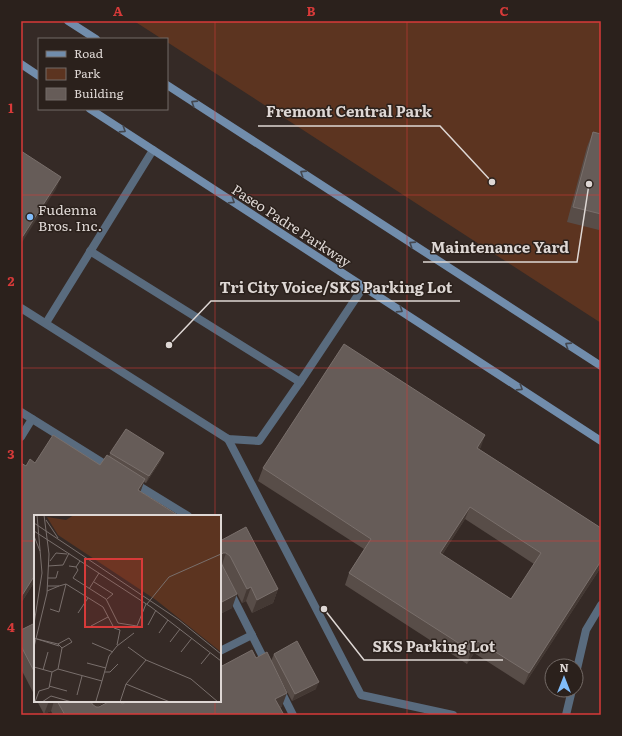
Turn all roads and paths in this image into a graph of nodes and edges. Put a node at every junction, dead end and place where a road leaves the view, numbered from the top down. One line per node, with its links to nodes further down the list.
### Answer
1 (68, 21): 2 (main road)
2 (94, 38)
3 (21, 64): 4 (main road)
4 (38, 75)
5 (168, 86): 12 (main road, one-way to 5)
6 (92, 110): 7 (main road, Paseo Padre Parkway, one-way to 7)
7 (153, 150): 8 (lane); 9 (main road, Paseo Padre Parkway, one-way to 9)
8 (90, 251): 11 (lane); 13 (lane)
9 (364, 286): 13 (lane); 18 (main road, Paseo Padre Parkway, one-way to 18)
10 (21, 308): 11 (lane)
11 (46, 323): 17 (lane)
12 (601, 366)
13 (300, 382): 17 (lane)
14 (21, 412): 15 (lane)
15 (32, 419): 16 (lane); 19 (lane)
16 (21, 436)
17 (228, 439): 27 (lane)
18 (601, 441)
19 (186, 515)
20 (221, 574): 22 (lane)
21 (601, 605): 24 (lane)
22 (252, 635): 23 (lane); 26 (lane)
23 (221, 650)
24 (579, 658)
25 (570, 698): 28 (lane)
26 (294, 715)
27 (453, 715)
28 (566, 715)

